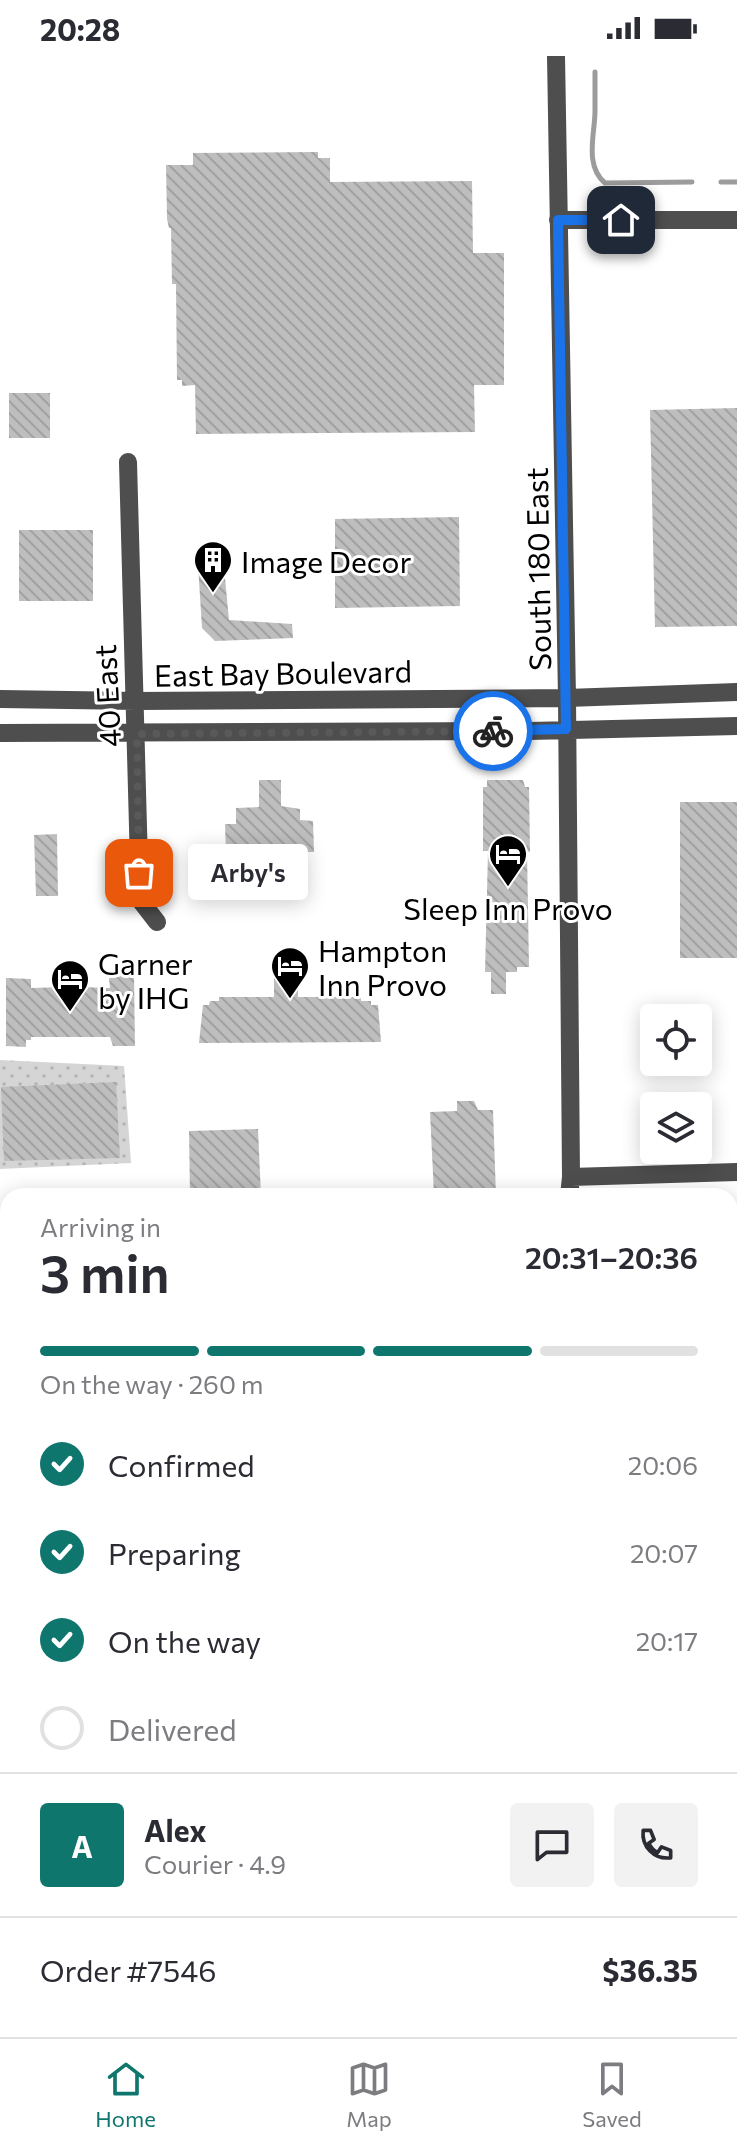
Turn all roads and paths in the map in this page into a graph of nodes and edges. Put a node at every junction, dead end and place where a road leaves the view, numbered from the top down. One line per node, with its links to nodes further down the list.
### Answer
1 (556, 56): 2 (street, South 180 East)
2 (558, 220): 3 (street); 6 (street, South 180 East)
3 (737, 220)
4 (128, 462): 8 (street, 40 East)
5 (737, 692): 6 (street, East Bay Boulevard)
6 (567, 698): 8 (street, East Bay Boulevard); 10 (street, South 180 East)
7 (0, 699): 8 (street, East Bay Boulevard)
8 (137, 701): 12 (street, 40 East)
9 (737, 726): 10 (street, East Bay Boulevard)
10 (566, 729): 12 (street, East Bay Boulevard); 15 (street, South 180 East)
11 (0, 733): 12 (street, East Bay Boulevard)
12 (137, 734): 13 (street, 40 East)
13 (157, 922)
14 (737, 1172): 15 (street)
15 (570, 1187)

